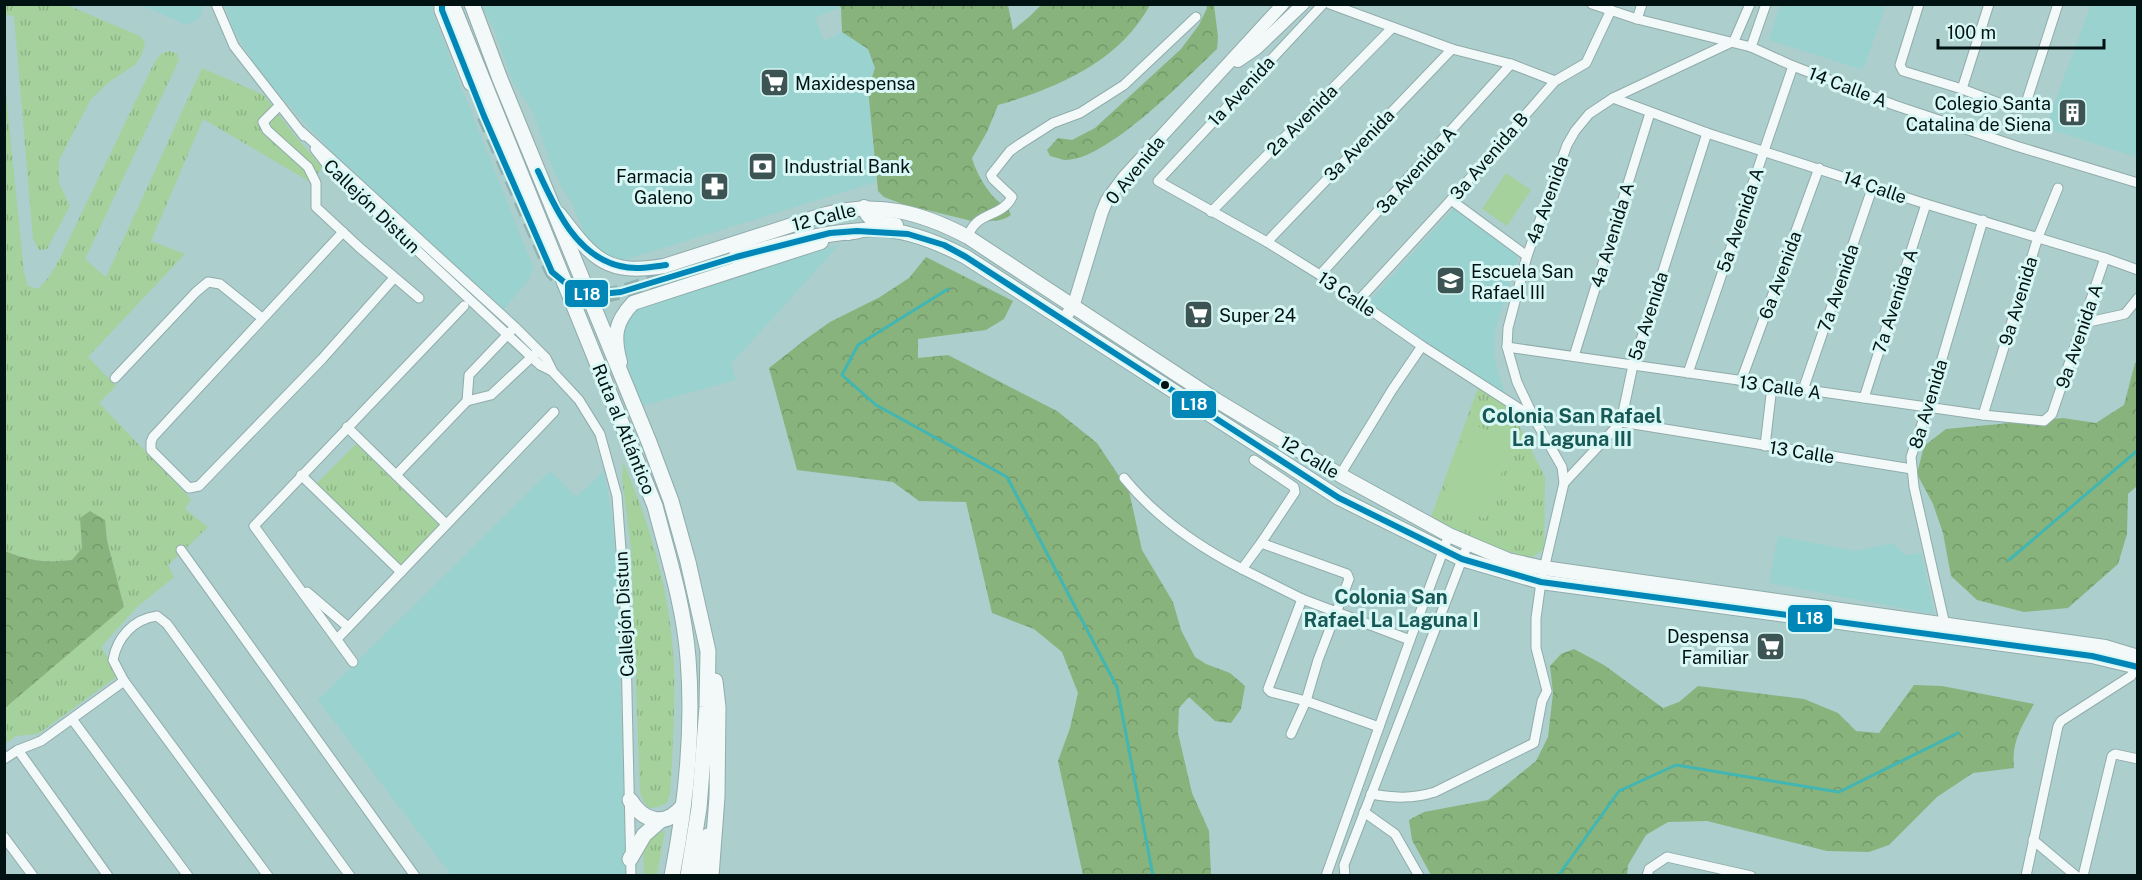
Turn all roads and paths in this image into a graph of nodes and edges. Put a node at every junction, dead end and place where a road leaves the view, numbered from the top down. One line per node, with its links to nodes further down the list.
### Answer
1 (216, 4): 29 (street, Callejón Distun)
2 (442, 4): 31 (highway)
3 (452, 4): 125 (highway, Ruta al Atlántico)
4 (472, 4): 42 (highway, Ruta al Atlántico)
5 (1283, 4): 25 (street, 0 Avenida)
6 (1303, 4): 25 (street, 0 Avenida)
7 (1323, 4): 35 (street, 1a Avenida)
8 (1330, 4): 19 (street)
9 (1592, 4): 16 (street, 14 Calle A)
10 (1642, 4): 18 (street)
11 (1750, 4): 20 (street)
12 (1766, 4): 21 (street)
13 (1919, 4): 27 (street)
14 (1989, 4): 27 (street)
15 (2058, 4): 27 (street)
16 (1611, 10): 18 (street, 14 Calle A); 26 (street, 3a Avenida B)
17 (1196, 17): 48 (street)
18 (1637, 19): 20 (street, 14 Calle A)
19 (1392, 28): 22 (street); 43 (street, 2a Avenida)
20 (1734, 41): 21 (street, 14 Calle A); 28 (street, 4a Avenida)
21 (1751, 46): 24 (street, 14 Calle A)
22 (1452, 49): 23 (street); 50 (street, 3a Avenida)
23 (1511, 64): 26 (street); 55 (street, 3a Avenida A)
24 (1793, 66): 33 (street, 5a Avenida A); 36 (street, 14 Calle A)
25 (1224, 70): 60 (street, 0 Avenida)
26 (1555, 81): 39 (street, 3a Avenida B)
27 (1962, 89)
28 (1613, 98): 30 (street, 14 Calle); 51 (street, 4a Avenida)
29 (280, 105): 46 (street); 65 (street, Callejón Distun)
30 (1650, 113): 32 (street, 14 Calle); 69 (street, 4a Avenida A)
31 (484, 116)
32 (1707, 133): 33 (street, 14 Calle); 70 (street, 5a Avenida)
33 (1763, 150): 34 (street, 14 Calle); 71 (street, 5a Avenida A)
34 (1819, 168): 37 (street, 14 Calle); 73 (street, 6a Avenida)
35 (1159, 178): 43 (street, 13 Calle)
36 (2138, 183)
37 (1873, 186): 40 (street, 14 Calle); 75 (street, 7a Avenida)
38 (2058, 188): 49 (street, 9a Avenida)
39 (1451, 200): 51 (street); 59 (street, 3a Avenida B)
40 (1926, 204): 44 (street, 14 Calle); 76 (street, 7a Avenida A)
41 (864, 207): 42 (main road, 12 Calle); 47 (main road); 48 (main road, 12 Calle)
42 (554, 208): 78 (highway, Ruta al Atlántico)
43 (1211, 212): 50 (street, 13 Calle)
44 (1983, 220): 49 (street, 14 Calle); 79 (street, 8a Avenida)
45 (857, 231): 47 (main road, 12 Calle); 52 (highway); 78 (main road, 12 Calle)
46 (343, 232): 56 (street); 62 (street)
47 (924, 237): 63 (main road, 12 Calle)
48 (968, 237): 60 (main road, 12 Calle)
49 (2038, 237): 53 (street, 14 Calle); 82 (street, 9a Avenida)
50 (1267, 242): 55 (street, 13 Calle)
51 (1527, 256): 67 (street, 4a Avenida)
52 (736, 257)
53 (2105, 258): 54 (street, 14 Calle); 64 (street, 9a Avenida A)
54 (2138, 270)
55 (1320, 275): 59 (street, 13 Calle)
56 (394, 278): 57 (street); 62 (street)
57 (419, 298)
58 (2138, 298): 64 (street)
59 (1358, 301): 66 (street, 13 Calle)
60 (1074, 304): 63 (street, 0 Avenida); 91 (main road, 12 Calle)
61 (464, 306): 85 (street)
62 (262, 318): 72 (street)
63 (1063, 321): 99 (main road, 12 Calle)
64 (2084, 323): 81 (street, 9a Avenida A)
65 (512, 330): 68 (street, Callejón Distun); 77 (street)
66 (1422, 346): 83 (street, 13 Calle); 91 (street)
67 (1507, 347): 69 (street, 13 Calle A); 83 (street, 4a Avenida)
68 (535, 354): 77 (street); 124 (street, Callejón Distun)
69 (1574, 356): 70 (street, 13 Calle A)
70 (1633, 365): 71 (street, 13 Calle A); 84 (street, 5a Avenida)
71 (1688, 373): 73 (street, 13 Calle A)
72 (114, 378)
73 (1741, 381): 74 (street, 13 Calle A)
74 (1772, 386): 75 (street, 13 Calle A); 86 (street)
75 (1803, 390): 76 (street, 13 Calle A)
76 (1863, 398): 79 (street, 13 Calle A)
77 (467, 401): 90 (street)
78 (634, 406): 112 (highway, Ruta al Atlántico)
79 (1928, 406): 82 (street, 13 Calle A); 88 (street, 8a Avenida)
80 (554, 412): 94 (street)
81 (2052, 414): 82 (street, 13 Calle A)
82 (1983, 416)
83 (1534, 418): 93 (street, 4a Avenida)
84 (1621, 422): 86 (street, 13 Calle); 93 (street)
85 (347, 427): 89 (street); 90 (street)
86 (1765, 446): 88 (street, 13 Calle)
87 (1254, 460): 96 (street)
88 (1912, 469): 108 (street, 8a Avenida)
89 (301, 475): 103 (street); 104 (street)
90 (396, 475): 94 (street)
91 (1340, 475): 95 (main road, 12 Calle)
92 (1124, 478): 102 (street)
93 (1564, 483): 101 (street)
94 (446, 524): 103 (street)
95 (1449, 535): 97 (main road, 12 Calle); 99 (street)
96 (1262, 543): 102 (street); 107 (street)
97 (1468, 544): 100 (street); 101 (main road, 12 Calle)
98 (181, 550): 138 (street)
99 (1443, 550): 100 (main road, 12 Calle); 111 (street)
100 (1462, 559): 105 (main road, 12 Calle); 123 (street)
101 (1544, 568): 105 (street); 108 (main road, 12 Calle)
102 (1242, 569): 106 (street)
103 (401, 572): 109 (street)
104 (294, 580): 109 (street); 110 (street)
105 (1541, 582): 114 (main road, 12 Calle); 123 (street)
106 (1302, 599): 107 (street); 116 (street)
107 (1337, 613): 111 (street); 116 (street)
108 (1945, 625): 114 (main road, 12 Calle)
109 (348, 627): 110 (street)
110 (337, 639): 113 (street)
111 (1410, 640): 118 (street)
112 (708, 651): 127 (highway); 142 (highway, Ruta al Atlántico)
113 (352, 662)
114 (2137, 664): 130 (street)
115 (124, 681): 117 (street); 136 (street); 137 (street)
116 (1306, 701): 118 (street); 119 (street)
117 (72, 719): 120 (street); 135 (street)
118 (1379, 727): 145 (street)
119 (1291, 734)
120 (18, 750): 121 (street); 134 (street)
121 (4, 759)
122 (2138, 759): 152 (street)
123 (1371, 794): 126 (street)
124 (630, 800): 128 (highway); 132 (street, Callejón Distun)
125 (683, 807): 128 (highway); 131 (highway, Ruta al Atlántico)
126 (1364, 812): 146 (street); 147 (street)
127 (716, 816): 143 (highway); 144 (highway)
128 (661, 820): 132 (highway)
129 (4, 837): 133 (street)
130 (2033, 840): 150 (street); 151 (street)
131 (678, 845): 140 (highway); 141 (highway, Ruta al Atlántico)
132 (630, 859): 139 (street, Callejón Distun)
133 (33, 876)
134 (108, 876)
135 (188, 876)
136 (268, 876)
137 (350, 876)
138 (415, 876)
139 (631, 876)
140 (665, 876)
141 (672, 876)
142 (688, 876)
143 (700, 876)
144 (711, 876)
145 (1326, 876)
146 (1345, 876)
147 (1419, 876)
148 (1647, 876): 149 (street)
149 (1751, 876)
150 (2026, 876)
151 (2076, 876)
152 (2083, 876)

